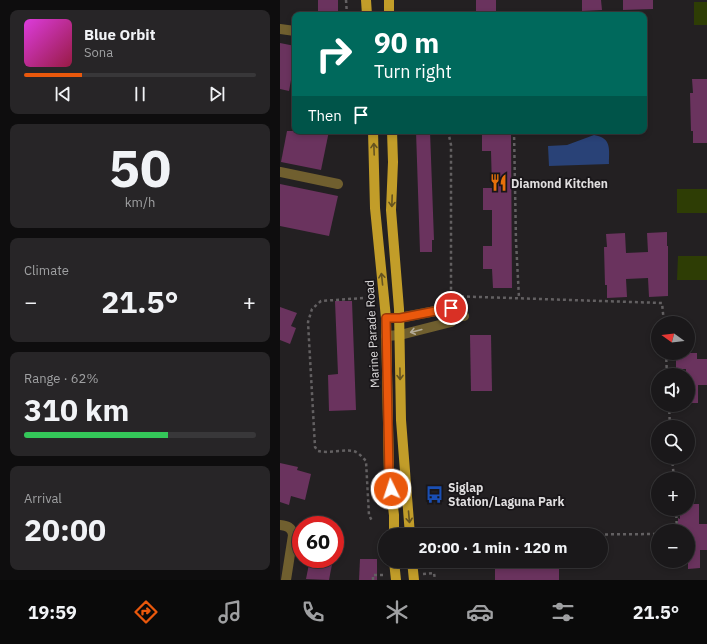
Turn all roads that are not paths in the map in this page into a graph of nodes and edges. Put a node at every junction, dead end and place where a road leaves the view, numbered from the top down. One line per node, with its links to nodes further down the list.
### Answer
1 (366, 0): 3 (main road)
2 (389, 0): 4 (main road)
3 (367, 12)
4 (390, 12)
5 (280, 29): 6 (street)
6 (292, 31)
7 (373, 134): 11 (main road, Marine Parade Road, one-way to 7)
8 (392, 134): 12 (main road, one-way to 12)
9 (280, 172): 10 (street)
10 (338, 184)
11 (386, 318): 12 (street); 14 (main road, Marine Parade Road)
12 (400, 318): 13 (main road); 13 (street, one-way to 13)
13 (400, 335): 14 (street); 17 (main road, one-way to 17)
14 (386, 336): 16 (main road, Marine Parade Road)
15 (280, 525): 18 (street)
16 (394, 528)
17 (409, 528)
18 (292, 529)
19 (292, 556): 22 (street)
20 (395, 568): 23 (main road)
21 (413, 568): 24 (main road)
22 (286, 580)
23 (396, 580)
24 (414, 580)

